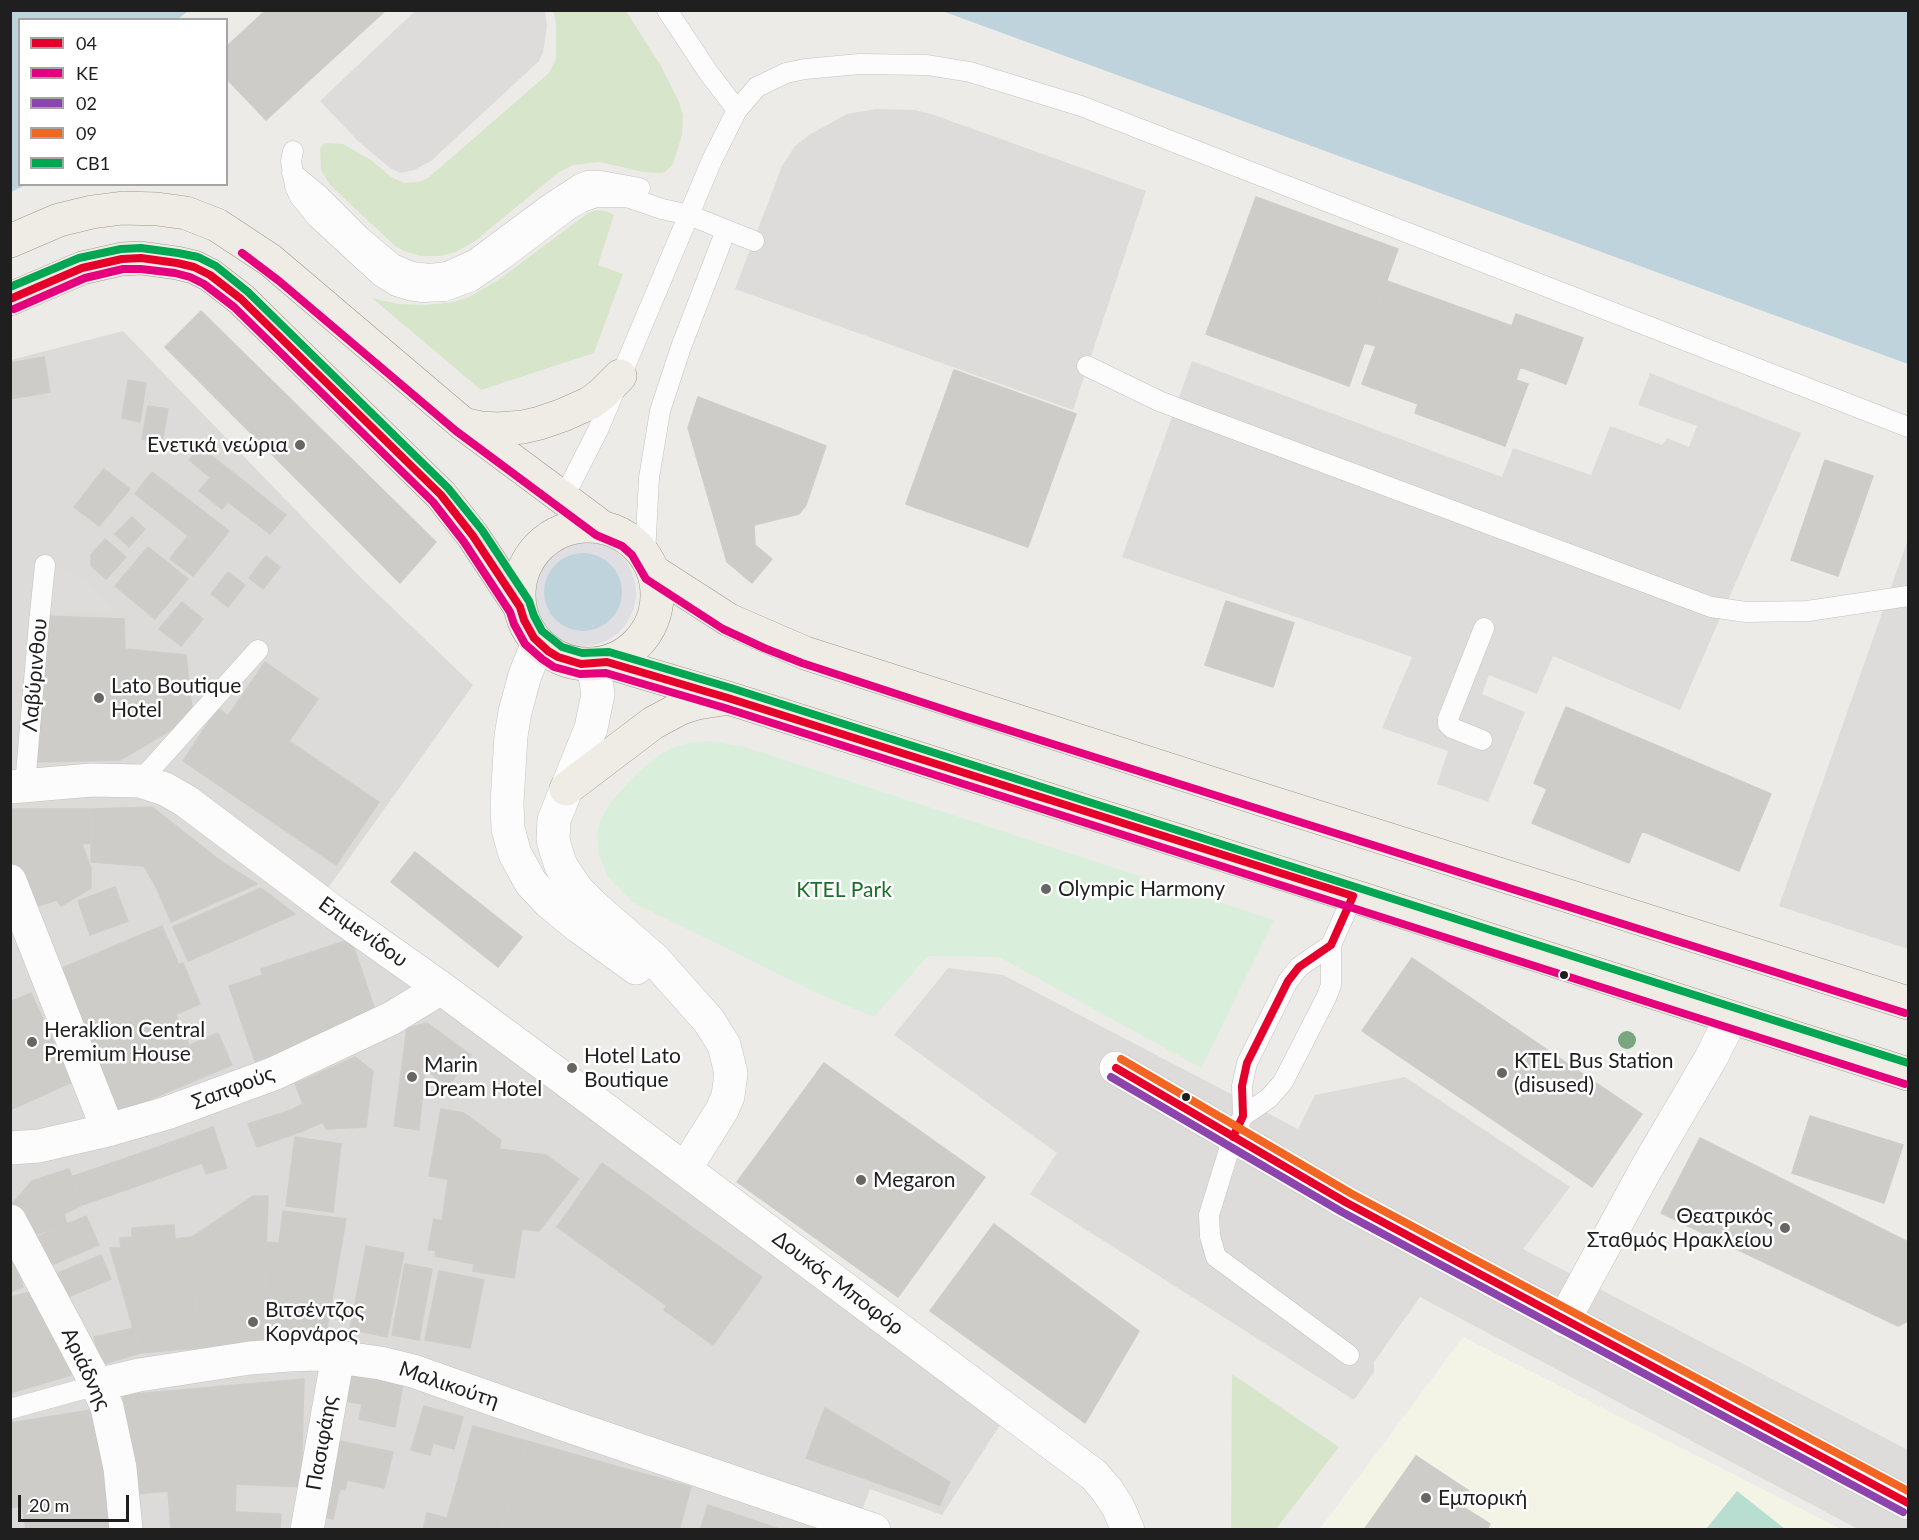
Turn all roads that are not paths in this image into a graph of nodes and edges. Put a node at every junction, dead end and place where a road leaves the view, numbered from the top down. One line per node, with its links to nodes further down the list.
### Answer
1 (667, 10): 2 (lane)
2 (737, 111): 4 (lane); 12 (lane)
3 (293, 151): 4 (lane)
4 (689, 215): 5 (lane); 10 (lane)
5 (726, 230): 7 (lane); 16 (lane)
6 (10, 241): 11 (main road)
7 (754, 241)
8 (10, 298): 18 (main road)
9 (1087, 366): 17 (lane)
10 (620, 376): 11 (main road); 13 (lane)
11 (462, 423): 13 (main road)
12 (1908, 428)
13 (563, 499): 14 (main road)
14 (602, 527): 16 (main road); 18 (main road)
15 (45, 565): 26 (lane, Λαβύρινθου)
16 (652, 569): 22 (main road); 33 (main road)
17 (1908, 596)
18 (520, 607): 20 (main road)
19 (1484, 628): 24 (lane)
20 (538, 643): 22 (main road); 32 (street)
21 (258, 650): 25 (lane)
22 (600, 663): 23 (main road); 27 (street)
23 (728, 698): 27 (main road); 29 (main road)
24 (1482, 740)
25 (140, 781): 26 (street, Επιμενίδου); 31 (street, Επιμενίδου)
26 (18, 786)
27 (566, 789): 32 (street)
28 (10, 880): 38 (street)
29 (1353, 896): 30 (lane); 34 (main road)
30 (1331, 945): 37 (lane); 37 (lane)
31 (441, 988): 38 (street, Σαπφούς); 40 (street, Επιμενίδου)
32 (690, 999): 40 (street)
33 (1908, 1003)
34 (1731, 1018): 36 (main road); 42 (street)
35 (1116, 1068): 37 (street)
36 (1908, 1074)
37 (1238, 1126): 42 (street); 43 (lane)
38 (108, 1130): 39 (street, Σαπφούς)
39 (10, 1148)
40 (685, 1169): 51 (street, Δουκός Μποφόρ)
41 (10, 1221): 45 (street, Αριάδνης)
42 (1564, 1320): 47 (street)
43 (1349, 1354)
44 (338, 1356): 45 (street, Μαλικούτη); 49 (street, Πασιφάης); 50 (street, Μαλικούτη)
45 (97, 1385): 46 (lane, Μαλικούτη); 48 (street, Αριάδνης)
46 (10, 1409)
47 (1908, 1503)
48 (126, 1530)
49 (307, 1530)
50 (874, 1530)
51 (1128, 1530)

